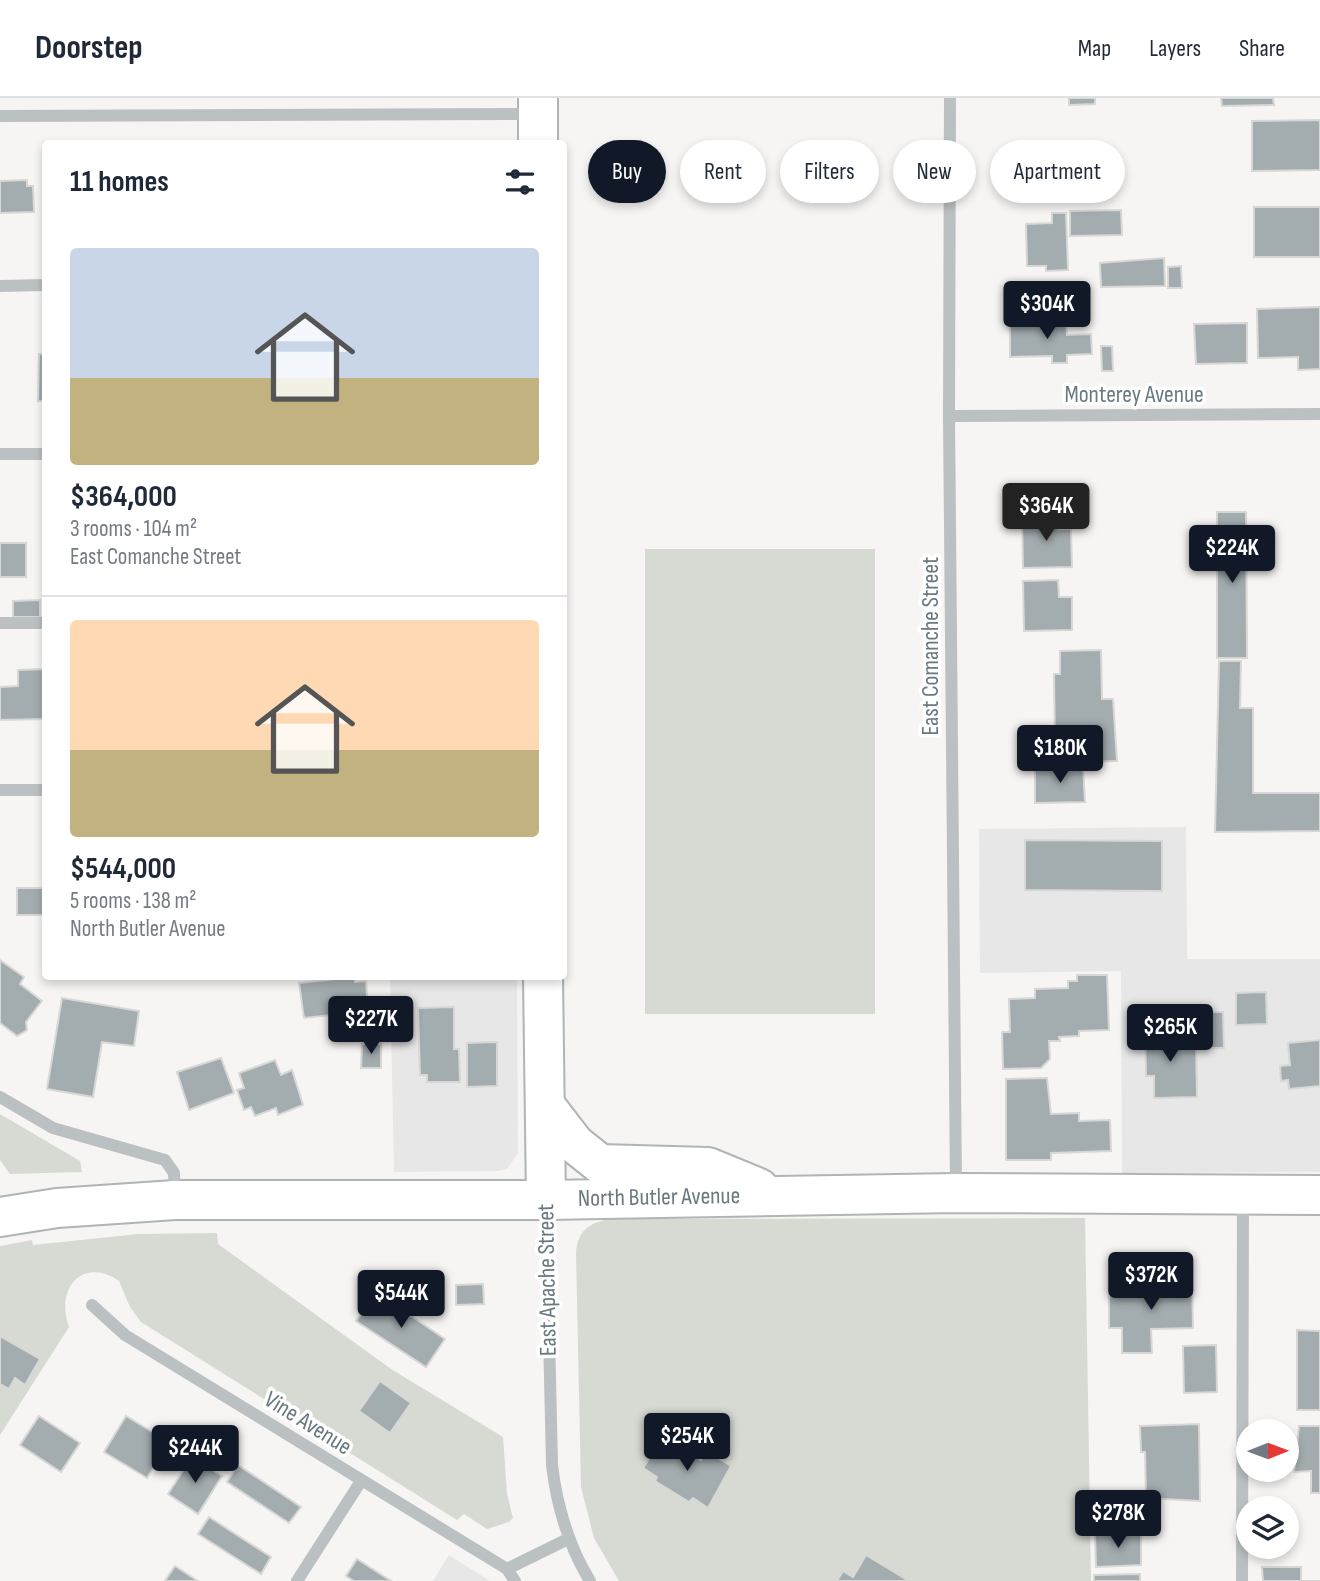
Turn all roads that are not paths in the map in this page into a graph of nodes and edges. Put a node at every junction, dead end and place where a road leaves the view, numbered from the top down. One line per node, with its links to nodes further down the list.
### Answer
1 (950, 98): 7 (street, East Comanche Street)
2 (0, 116): 3 (street)
3 (538, 118)
4 (42, 285): 5 (street)
5 (0, 286)
6 (1320, 414): 7 (street, Monterey Avenue)
7 (949, 416): 17 (street, East Comanche Street)
8 (0, 454): 9 (street)
9 (42, 454)
10 (42, 623): 11 (street)
11 (0, 624)
12 (0, 790): 13 (street)
13 (42, 790)
14 (544, 980): 16 (main road, East Apache Street)
15 (0, 1097): 21 (street)
16 (545, 1105): 18 (main road); 22 (main road, East Apache Street)
17 (956, 1193): 18 (main road, North Butler Avenue); 19 (main road, North Butler Avenue)
18 (774, 1194): 22 (main road, North Butler Avenue)
19 (1243, 1195): 20 (main road, North Butler Avenue); 31 (street)
20 (1320, 1195)
21 (175, 1200): 22 (main road, North Butler Avenue); 23 (main road, North Butler Avenue)
22 (546, 1200): 26 (street, East Apache Street)
23 (0, 1217)
24 (92, 1305): 25 (street, Vine Avenue)
25 (361, 1481): 27 (street, Vine Avenue); 29 (street)
26 (568, 1539): 27 (street); 28 (street, East Apache Street)
27 (507, 1569): 30 (street, Vine Avenue)
28 (588, 1579)
29 (297, 1581)
30 (515, 1581)
31 (1242, 1581)

